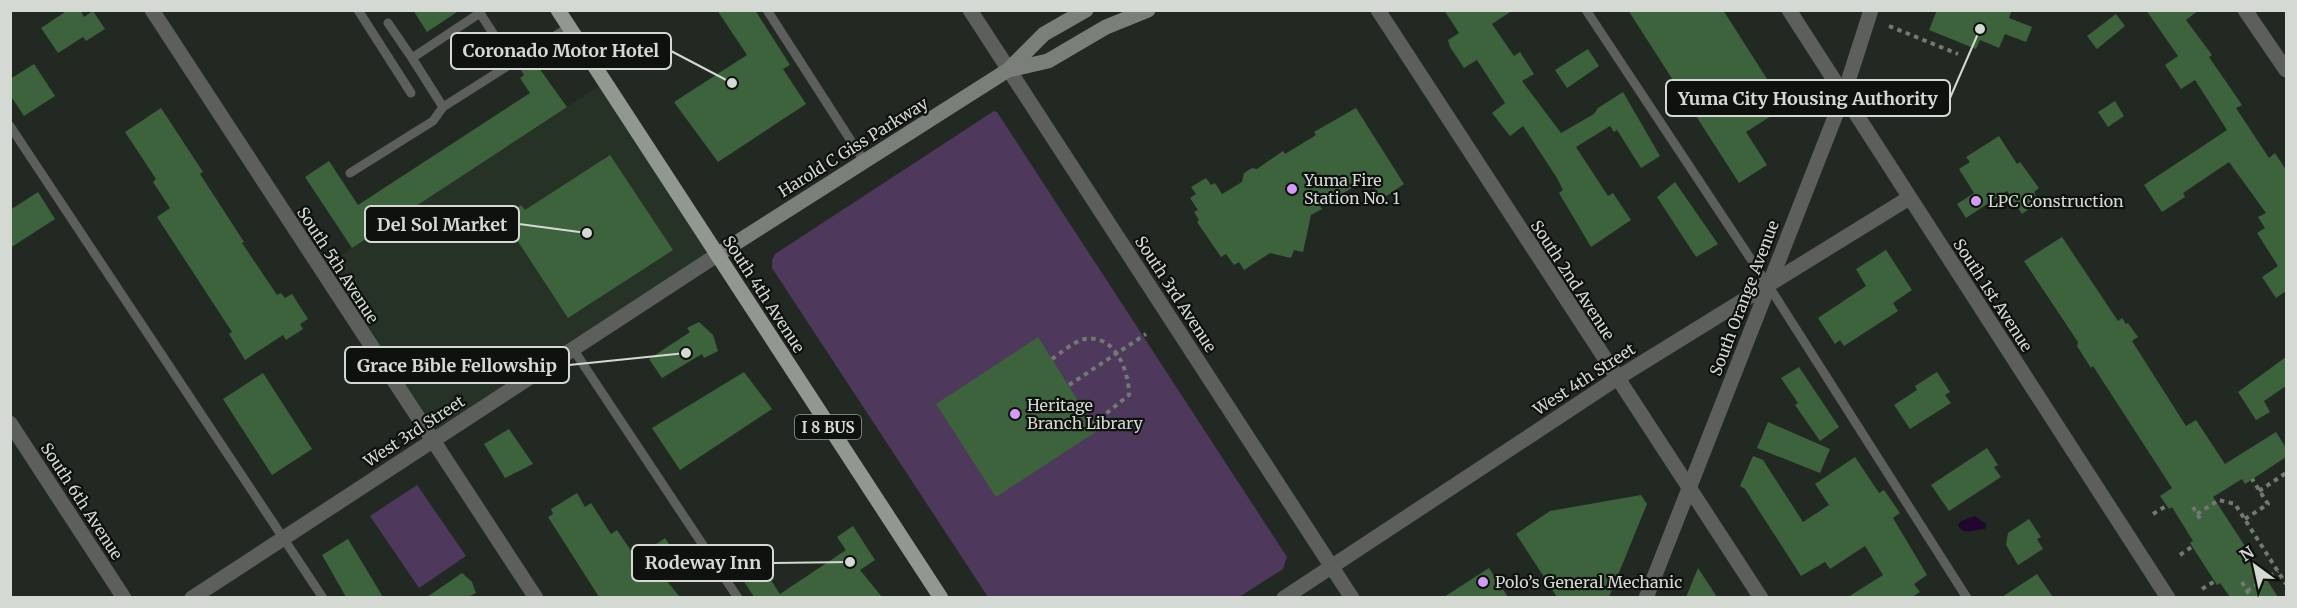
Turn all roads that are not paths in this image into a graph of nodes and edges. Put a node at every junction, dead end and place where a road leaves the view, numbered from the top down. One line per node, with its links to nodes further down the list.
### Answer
1 (152, 10): 32 (street, South 5th Avenue)
2 (358, 10): 20 (lane)
3 (558, 10): 15 (main road, South 4th Avenue / I 8 BUS)
4 (767, 10): 24 (lane)
5 (970, 10): 18 (street, South 3rd Avenue)
6 (1086, 10): 18 (main road, Harold C Giss Parkway)
7 (1148, 10): 18 (main road, Harold C Giss Parkway)
8 (1378, 10): 30 (street, South 2nd Avenue)
9 (1586, 10): 28 (lane)
10 (1789, 10): 21 (street, South 1st Avenue)
11 (1871, 10): 21 (street, South Orange Avenue)
12 (2245, 10): 19 (street)
13 (482, 12): 16 (lane); 17 (lane)
14 (388, 23): 16 (lane)
15 (569, 27): 17 (lane); 27 (main road, South 4th Avenue / I 8 BUS)
16 (412, 58): 22 (lane)
17 (512, 63): 22 (lane)
18 (1008, 70): 24 (main road, Harold C Giss Parkway); 35 (street, South 3rd Avenue)
19 (2286, 70)
20 (411, 93)
21 (1844, 94): 26 (street, South 1st Avenue); 28 (street, South Orange Avenue)
22 (443, 107): 25 (lane)
23 (10, 126): 34 (lane)
24 (864, 161): 27 (main road, Harold C Giss Parkway)
25 (350, 173)
26 (1908, 198): 28 (street, West 4th Street); 47 (street, South 1st Avenue)
27 (717, 255): 29 (street, West 3rd Street); 41 (main road, South 4th Avenue / I 8 BUS)
28 (1768, 285): 30 (street, West 4th Street); 33 (street, South Orange Avenue); 46 (lane)
29 (573, 349): 32 (street, West 3rd Street); 40 (lane)
30 (1616, 379): 33 (street, South 2nd Avenue); 35 (street, West 4th Street)
31 (10, 423): 36 (street, South 6th Avenue)
32 (433, 440): 34 (street, West 3rd Street); 39 (street, South 5th Avenue)
33 (1690, 488): 44 (street, South Orange Avenue); 45 (street, South 2nd Avenue)
34 (284, 538): 37 (street, West 3rd Street); 38 (lane)
35 (1331, 567): 42 (street, West 4th Street); 43 (street, South 3rd Avenue)
36 (124, 597)
37 (192, 597)
38 (323, 597)
39 (536, 597)
40 (738, 597)
41 (941, 597)
42 (1284, 597)
43 (1352, 597)
44 (1646, 597)
45 (1761, 597)
46 (1967, 597)
47 (2168, 597)

